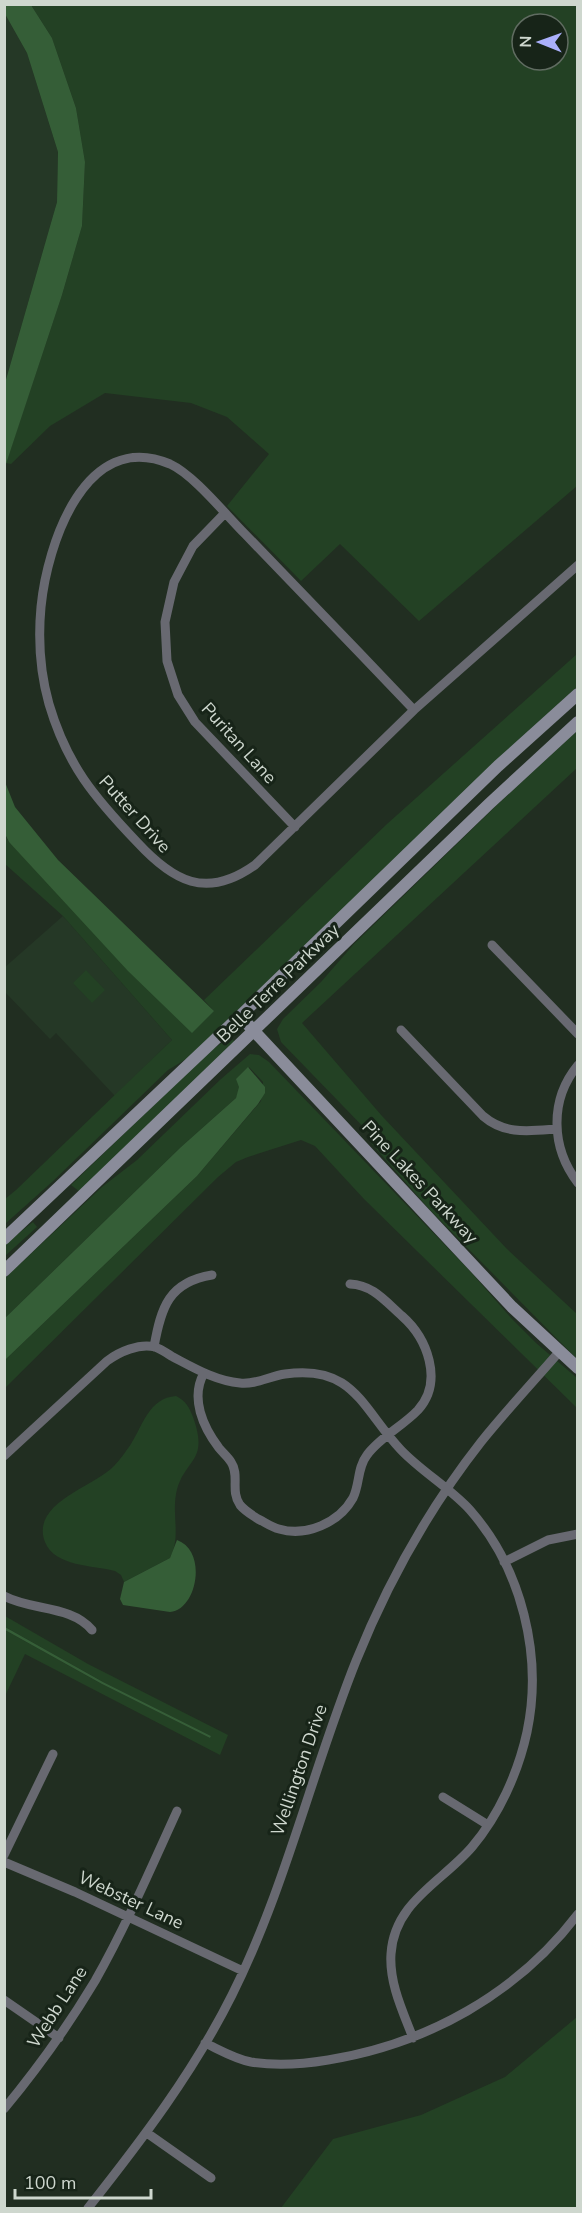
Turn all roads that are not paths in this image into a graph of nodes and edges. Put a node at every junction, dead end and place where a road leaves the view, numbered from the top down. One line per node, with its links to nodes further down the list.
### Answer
1 (225, 513): 4 (street, Putter Drive); 6 (street, Puritan Lane); 6 (street, Putter Drive)
2 (578, 565): 4 (street, Putter Drive)
3 (578, 694): 8 (main road, Belle Terre Parkway)
4 (414, 710): 6 (street, Putter Drive)
5 (578, 722): 10 (main road, Belle Terre Parkway)
6 (295, 827)
7 (492, 945): 11 (street)
8 (240, 1016): 10 (main road, Pine Lakes Parkway); 15 (main road, Belle Terre Parkway)
9 (401, 1030): 13 (street)
10 (255, 1031): 16 (main road, Belle Terre Parkway); 20 (main road, Pine Lakes Parkway)
11 (578, 1034)
12 (578, 1065): 13 (street)
13 (557, 1129): 14 (street)
14 (578, 1183)
15 (4, 1239)
16 (4, 1271)
17 (212, 1275): 19 (street)
18 (350, 1284): 23 (street)
19 (154, 1347): 22 (street); 24 (street)
20 (559, 1352): 21 (main road, Pine Lakes Parkway); 25 (street, Wellington Drive)
21 (578, 1368)
22 (204, 1373): 23 (street); 23 (street)
23 (388, 1436): 25 (street)
24 (4, 1456)
25 (447, 1490): 27 (street); 38 (street, Wellington Drive)
26 (578, 1534): 27 (street)
27 (504, 1562): 33 (street)
28 (4, 1596): 29 (street)
29 (92, 1630)
30 (53, 1754): 34 (street)
31 (443, 1797): 33 (street)
32 (177, 1811): 37 (street, Webb Lane)
33 (488, 1825): 41 (street)
34 (4, 1855)
35 (4, 1862): 37 (street, Webster Lane)
36 (578, 1914): 41 (street)
37 (129, 1917): 38 (street, Webster Lane); 40 (street, Webb Lane)
38 (243, 1971): 42 (street, Wellington Drive)
39 (4, 2000): 40 (street)
40 (59, 2038): 43 (street, Webb Lane)
41 (413, 2038): 42 (street)
42 (205, 2043): 44 (street, Wellington Drive)
43 (4, 2109)
44 (147, 2133): 45 (street); 46 (street, Wellington Drive)
45 (211, 2178)
46 (88, 2208)

